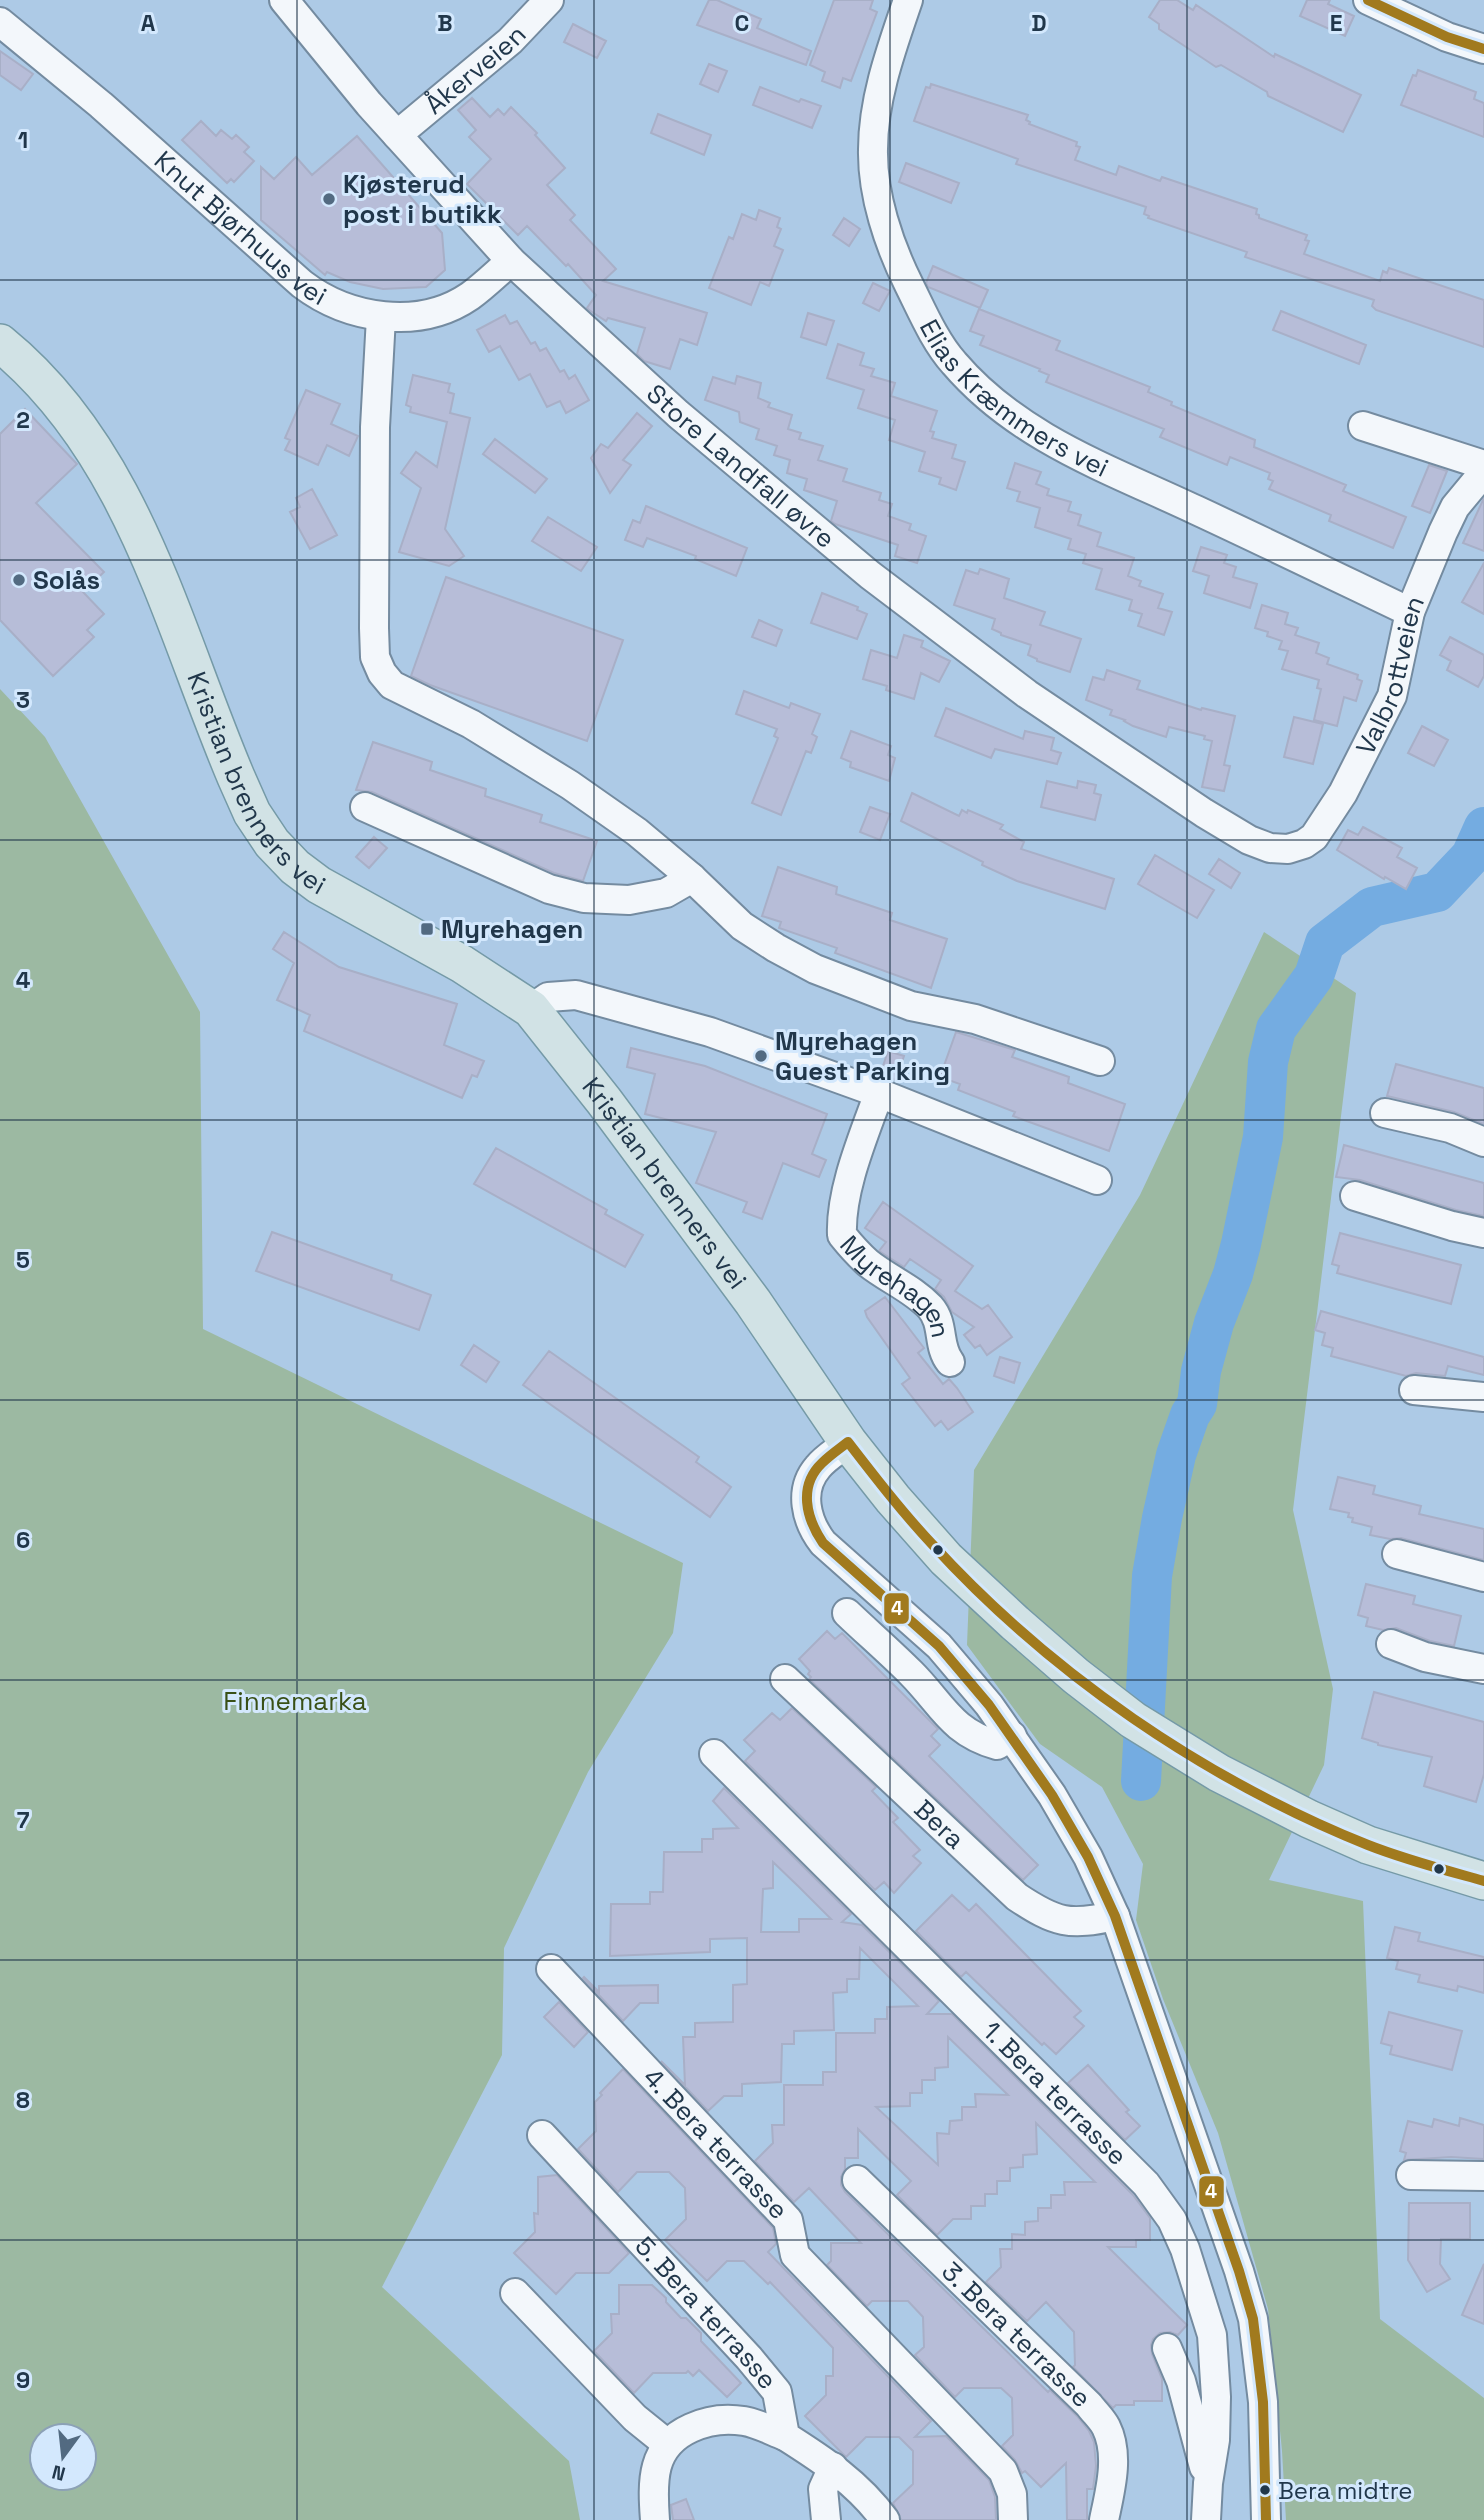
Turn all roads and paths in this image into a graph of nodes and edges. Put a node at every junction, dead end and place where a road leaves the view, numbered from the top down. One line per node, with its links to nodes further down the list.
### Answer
1 (284, 0): 7 (street, Store Landfall øvre)
2 (549, 0): 7 (street, Åkerveien)
3 (908, 0): 14 (street, Elias Kræmmers vei)
4 (1368, 0): 6 (street)
5 (0, 22): 9 (street, Knut Bjørhuus vei)
6 (1484, 49)
7 (397, 135): 8 (street, Store Landfall øvre)
8 (511, 261): 9 (street, Knut Bjørhuus vei); 16 (street, Store Landfall øvre)
9 (381, 317): 17 (street)
10 (0, 343): 18 (main road, Kristian brenners vei)
11 (1363, 426): 12 (street)
12 (1484, 465)
13 (1484, 471): 14 (street, Valbrottveien)
14 (1410, 612): 16 (street, Valbrottveien)
15 (365, 807): 17 (street)
16 (1270, 848)
17 (692, 878): 19 (street)
18 (531, 1009): 20 (street); 29 (main road, Kristian brenners vei)
19 (1100, 1061)
20 (879, 1093): 23 (street); 26 (street, Myrehagen)
21 (1385, 1113): 22 (street)
22 (1484, 1142)
23 (1097, 1180)
24 (1355, 1196): 25 (street)
25 (1484, 1233)
26 (950, 1362)
27 (1414, 1390): 28 (street)
28 (1484, 1398)
29 (848, 1442): 36 (street); 38 (main road, Kristian brenners vei)
30 (1397, 1554): 31 (street)
31 (1484, 1577)
32 (847, 1613): 36 (street)
33 (1391, 1644): 34 (street)
34 (1484, 1670)
35 (785, 1679): 39 (street, Bera)
36 (1012, 1736): 39 (street)
37 (714, 1754): 50 (street, 1. Bera terrasse)
38 (1484, 1881)
39 (1115, 1916): 57 (street)
40 (551, 1969): 54 (street, 4. Bera terrasse)
41 (542, 2135): 47 (street, 5. Bera terrasse)
42 (1411, 2175): 43 (street)
43 (1484, 2176)
44 (857, 2180): 55 (street, 3. Bera terrasse)
45 (515, 2293): 48 (street)
46 (1167, 2348): 50 (street)
47 (785, 2436): 48 (street); 49 (street)
48 (666, 2443): 51 (street)
49 (833, 2467): 52 (street); 53 (street)
50 (1208, 2483): 56 (street, 1. Bera terrasse)
51 (655, 2520)
52 (826, 2520)
53 (885, 2520)
54 (1013, 2520)
55 (1104, 2520)
56 (1206, 2520)
57 (1266, 2520)

